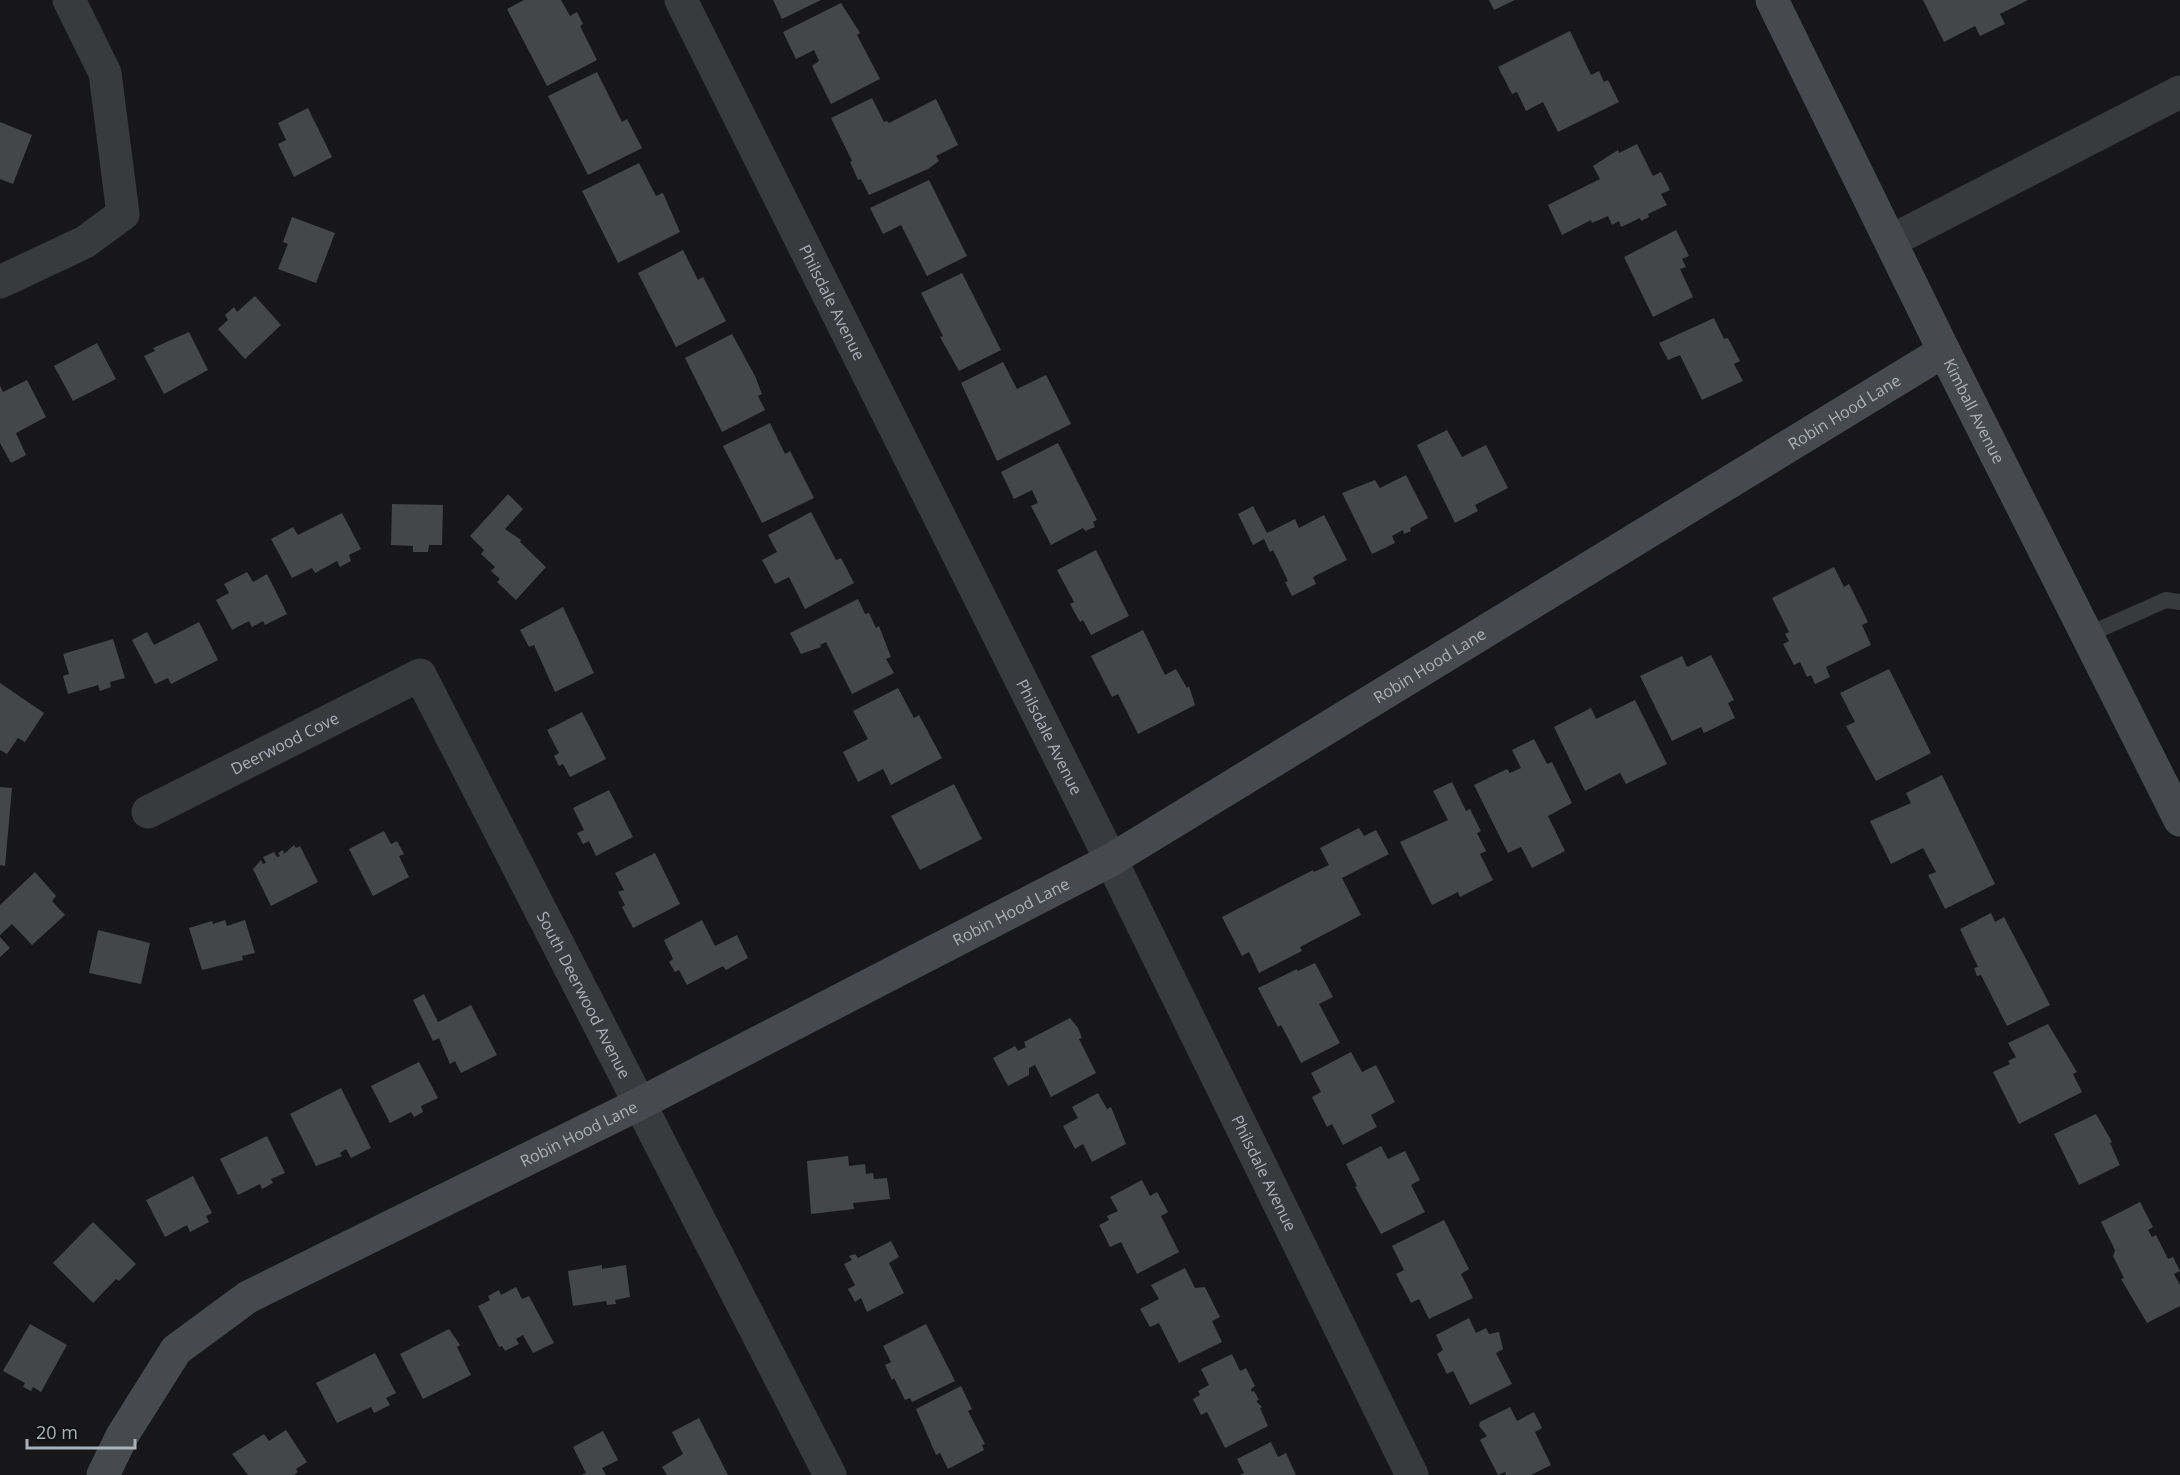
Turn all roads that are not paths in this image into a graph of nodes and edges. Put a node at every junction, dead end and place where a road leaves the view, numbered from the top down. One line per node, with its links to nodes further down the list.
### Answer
1 (69, 0): 6 (street)
2 (681, 0): 13 (street, Philsdale Avenue)
3 (1772, 0): 5 (street, Kimball Avenue)
4 (2180, 92): 5 (street)
5 (1891, 241): 7 (street, Kimball Avenue)
6 (0, 282)
7 (1944, 351): 9 (street, Kimball Avenue); 13 (street, Robin Hood Lane)
8 (2180, 602): 9 (lane)
9 (2087, 635): 12 (street, Kimball Avenue)
10 (420, 675): 11 (street, Deerwood Cove); 14 (street, South Deerwood Avenue)
11 (148, 812)
12 (2180, 820)
13 (1111, 860): 14 (street, Robin Hood Lane); 17 (street, Philsdale Avenue)
14 (639, 1104): 15 (street, Robin Hood Lane); 16 (street, South Deerwood Avenue)
15 (103, 1475)
16 (831, 1475)
17 (1412, 1475)

